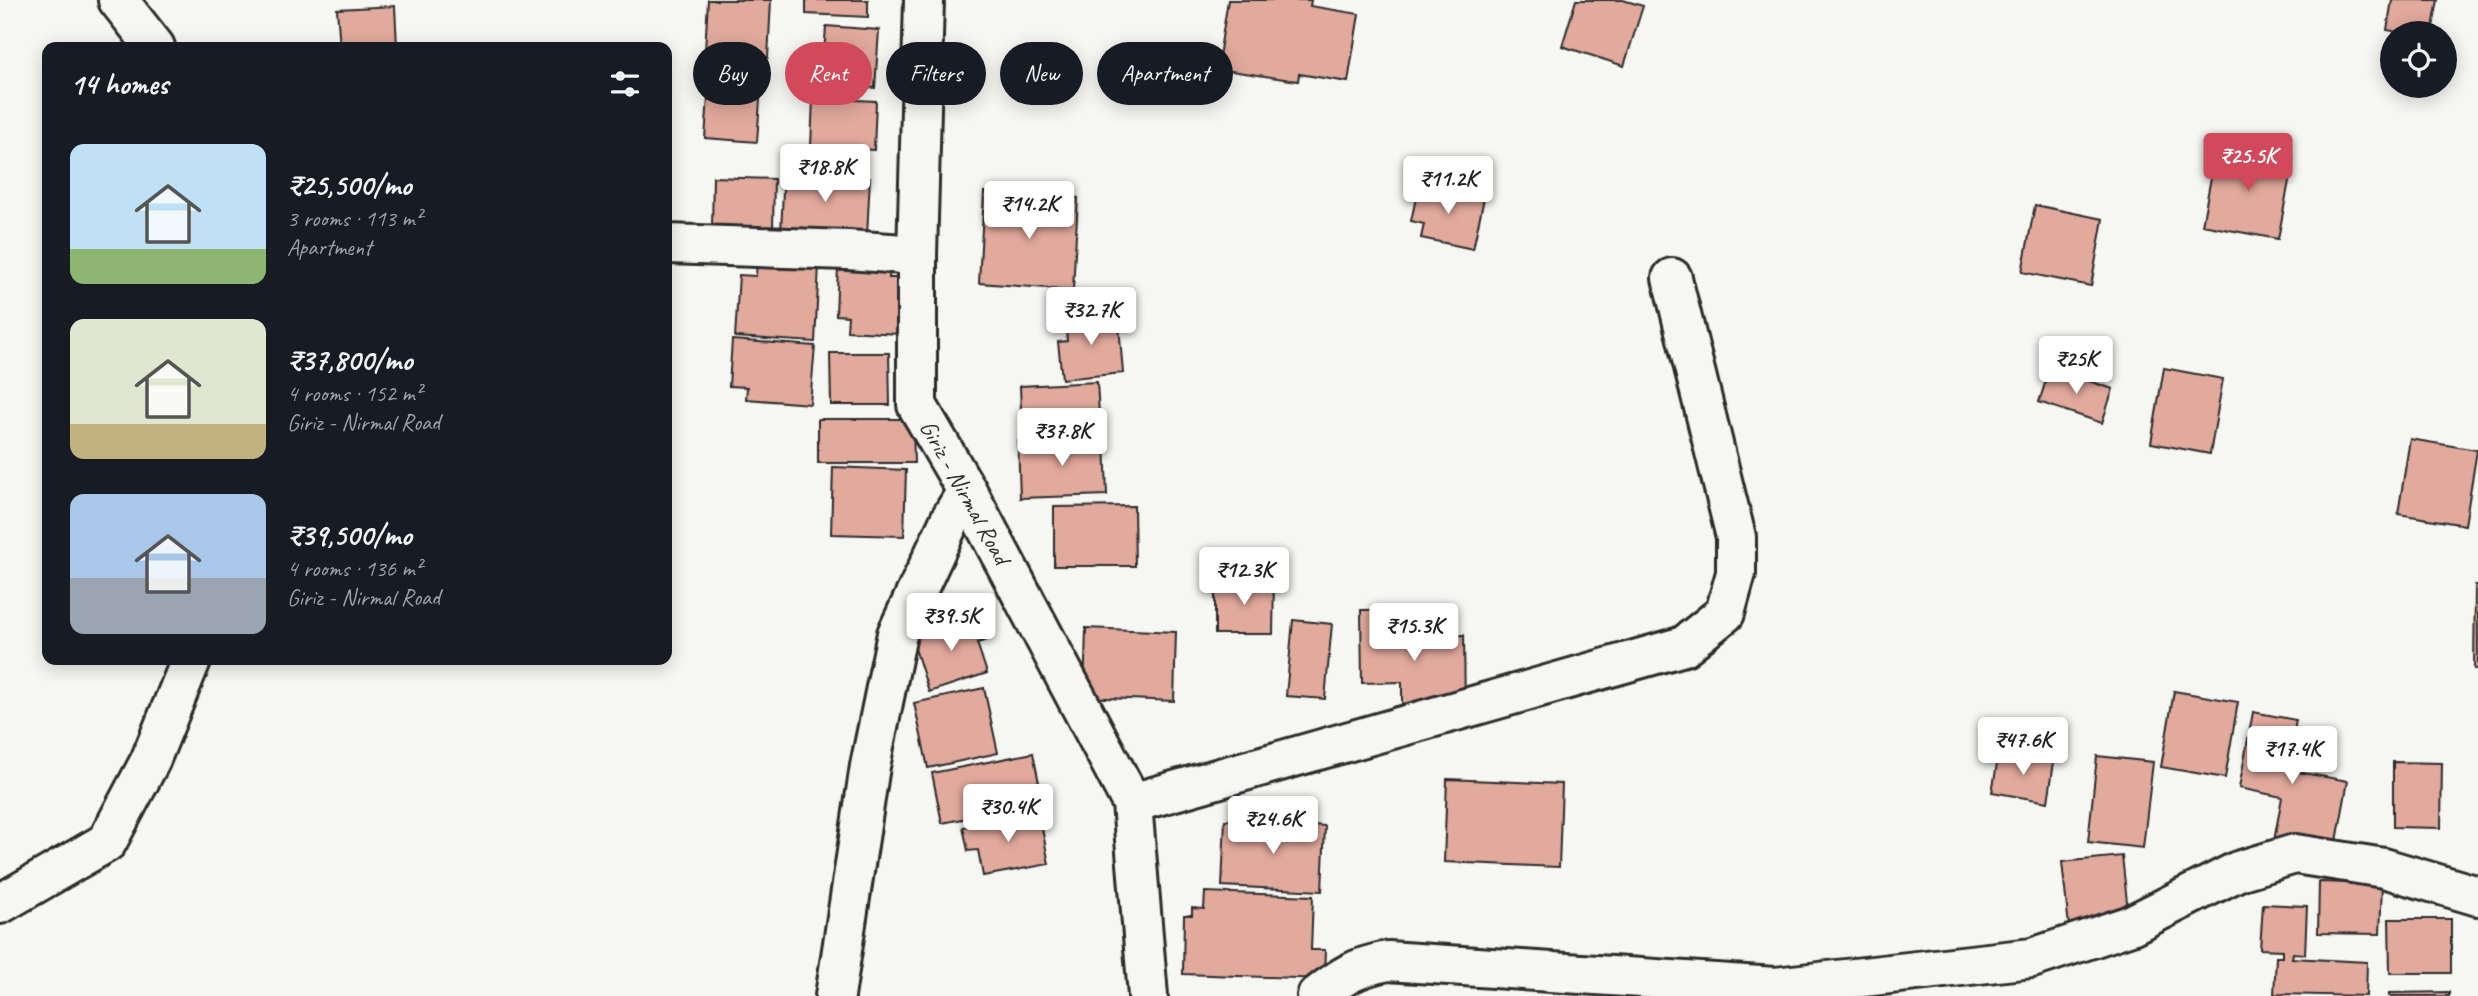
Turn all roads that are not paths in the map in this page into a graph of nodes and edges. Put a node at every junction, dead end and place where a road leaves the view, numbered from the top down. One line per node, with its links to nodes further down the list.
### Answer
1 (118, 0): 3 (street)
2 (923, 0): 5 (street, Giriz - Nirmal Road)
3 (151, 42)
4 (672, 244): 5 (street)
5 (917, 255): 7 (street, Giriz - Nirmal Road)
6 (1671, 278): 9 (street)
7 (967, 491): 9 (street, Giriz - Nirmal Road); 12 (street)
8 (189, 665): 11 (street)
9 (1132, 803): 13 (street, Giriz - Nirmal Road)
10 (2478, 897): 14 (street)
11 (0, 904)
12 (835, 996)
13 (1147, 996)
14 (1317, 996)

